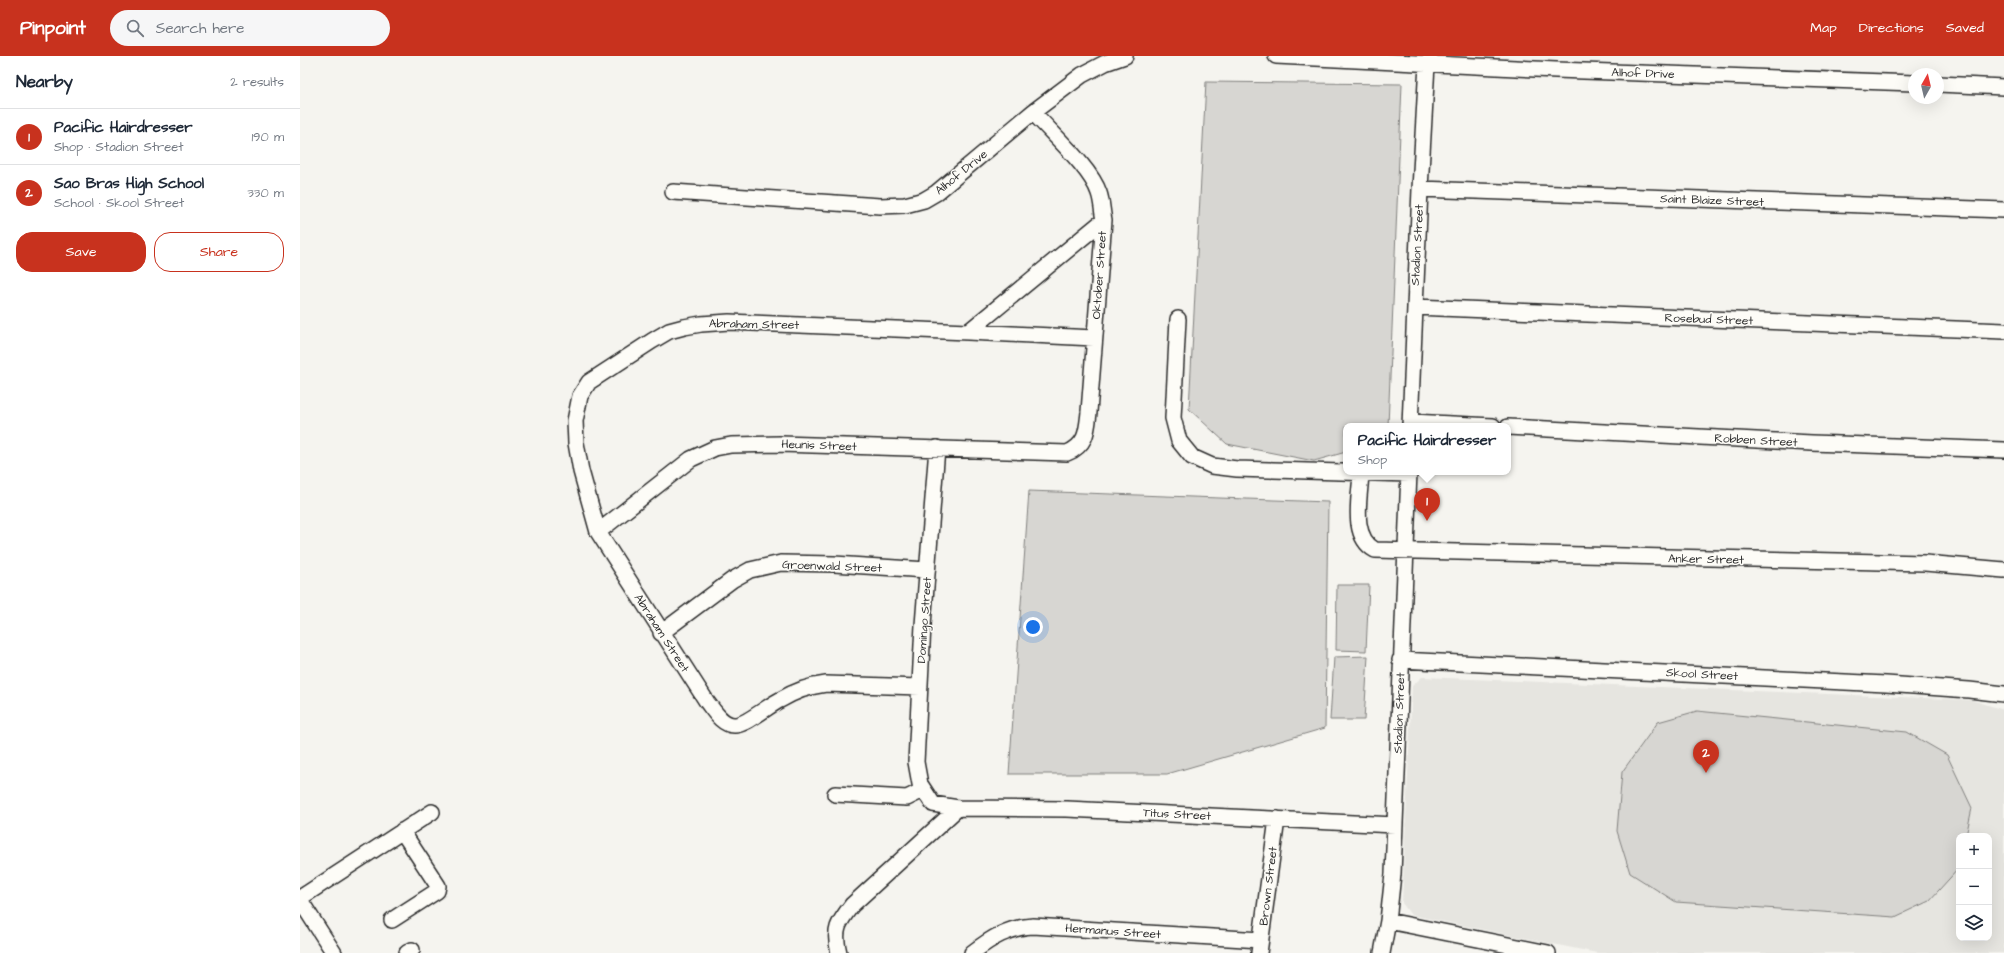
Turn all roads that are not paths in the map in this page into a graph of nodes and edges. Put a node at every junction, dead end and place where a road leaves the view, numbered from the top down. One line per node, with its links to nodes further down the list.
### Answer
1 (1125, 56): 9 (street, Alhof Drive)
2 (1276, 56): 3 (street, Alhof Drive)
3 (1357, 58): 5 (street, Alhof Drive)
4 (1556, 63): 5 (street, Alhof Drive); 6 (street, Alhof Drive)
5 (1427, 64): 10 (street, Stadion Street)
6 (1908, 83)
7 (1944, 84): 8 (street)
8 (2004, 87)
9 (1033, 112): 11 (street, Alhof Drive); 13 (street, Oktober Street)
10 (1420, 189): 12 (street, Saint Blaize Street); 14 (street, Stadion Street)
11 (673, 192)
12 (2004, 210)
13 (1104, 220): 17 (street); 18 (street, Oktober Street)
14 (1415, 307): 16 (street, Rosebud Street); 19 (street, Stadion Street)
15 (1178, 319): 24 (street)
16 (2004, 331)
17 (968, 332): 18 (street, Abraham Street); 27 (street, Abraham Street)
18 (1094, 338): 23 (street, Oktober Street)
19 (1411, 423)
20 (1511, 427): 22 (street, Robben Street)
21 (937, 448): 23 (street, Heunis Street); 27 (street, Heunis Street); 29 (street, Domingo Street)
22 (2004, 450)
23 (1067, 453)
24 (1343, 472)
25 (1361, 475): 28 (street, Anker Street)
26 (1409, 475): 28 (street, Stadion Street)
27 (598, 532): 31 (street, Abraham Street)
28 (1407, 553): 30 (street, Anker Street); 32 (street, Stadion Street)
29 (927, 570): 31 (street, Groenwald Street); 33 (street, Domingo Street)
30 (2004, 570)
31 (662, 633): 33 (street, Abraham Street)
32 (1400, 660): 34 (street, Skool Street); 40 (street, Stadion Street)
33 (920, 687): 35 (street, Domingo Street)
34 (2004, 694)
35 (923, 790): 36 (street); 37 (street, Titus Street)
36 (835, 794)
37 (958, 808): 39 (street, Titus Street); 47 (street)
38 (432, 812): 41 (street)
39 (1277, 819): 40 (street, Titus Street); 45 (street, Brown Street)
40 (1395, 825): 44 (street, Stadion Street)
41 (402, 831): 42 (street); 43 (street)
42 (300, 899): 46 (street)
43 (392, 920)
44 (1388, 921): 49 (street, Stadion Street); 50 (street)
45 (1260, 946): 48 (street, Hermanus Street)
46 (334, 953)
47 (839, 953)
48 (972, 953)
49 (1382, 953)
50 (1548, 953)

